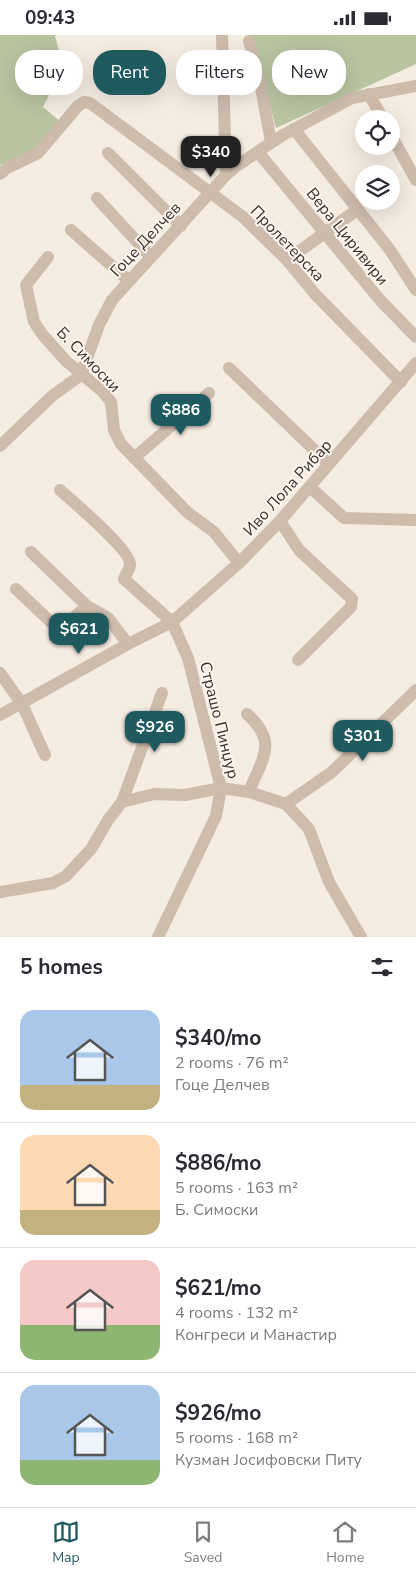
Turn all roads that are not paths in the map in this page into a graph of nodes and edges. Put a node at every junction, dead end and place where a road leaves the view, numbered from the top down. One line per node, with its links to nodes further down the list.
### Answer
1 (222, 35): 13 (street)
2 (249, 41): 7 (street)
3 (416, 87): 4 (street, Гоце Делчев)
4 (369, 94): 5 (street); 6 (street, Гоце Делчев)
5 (377, 110)
6 (294, 129): 7 (street, Гоце Делчев); 17 (street)
7 (271, 143): 9 (street, Гоце Делчев)
8 (400, 147): 11 (street)
9 (258, 151): 13 (street, Гоце Делчев); 21 (street, Вера Циривири)
10 (108, 153): 19 (street)
11 (411, 162): 14 (street)
12 (0, 173): 15 (street, Пролетерска)
13 (226, 175): 15 (street, Гоце Делчев)
14 (416, 180)
15 (209, 194): 19 (street, Гоце Делчев); 24 (street, Пролетерска)
16 (97, 198): 22 (street)
17 (355, 207)
18 (357, 210): 21 (street); 26 (street)
19 (181, 226): 22 (street, Гоце Делчев)
20 (71, 230): 25 (street)
21 (324, 232): 24 (street); 27 (street, Вера Циривири)
22 (150, 256): 25 (street, Гоце Делчев)
23 (48, 257): 30 (street, Б. Симоски)
24 (287, 260): 29 (street, Пролетерска)
25 (128, 280): 30 (street, Гоце Делчев)
26 (416, 290)
27 (416, 337)
28 (229, 368): 34 (street)
29 (410, 374): 34 (street, Иво Лола Рибар)
30 (81, 375): 32 (street); 33 (street, Б. Симоски)
31 (210, 393): 33 (street)
32 (0, 446)
33 (134, 458): 40 (street, Б. Симоски)
34 (329, 464): 35 (street, Иво Лола Рибар)
35 (310, 487): 37 (street); 38 (street, Иво Лола Рибар)
36 (60, 490): 43 (street)
37 (416, 520)
38 (280, 521): 40 (street, Иво Лола Рибар); 45 (street)
39 (31, 552): 42 (street)
40 (240, 563): 43 (street, Иво Лола Рибар)
41 (16, 589): 42 (street)
42 (87, 606): 44 (street)
43 (172, 622): 44 (street, Иво Лола Рибар); 53 (street, Страшо Пинџур)
44 (128, 644): 49 (street, Иво Лола Рибар)
45 (298, 660)
46 (0, 673): 49 (street)
47 (416, 690): 56 (street)
48 (162, 693): 55 (street)
49 (22, 704): 51 (street, Иво Лола Рибар); 52 (street)
50 (247, 714): 54 (street)
51 (0, 715)
52 (45, 755)
53 (221, 788): 54 (street); 55 (street); 58 (street, Страшо Пинџур)
54 (248, 793): 56 (street)
55 (122, 802): 57 (street)
56 (286, 804): 59 (street)
57 (0, 892)
58 (158, 937)
59 (361, 937)

